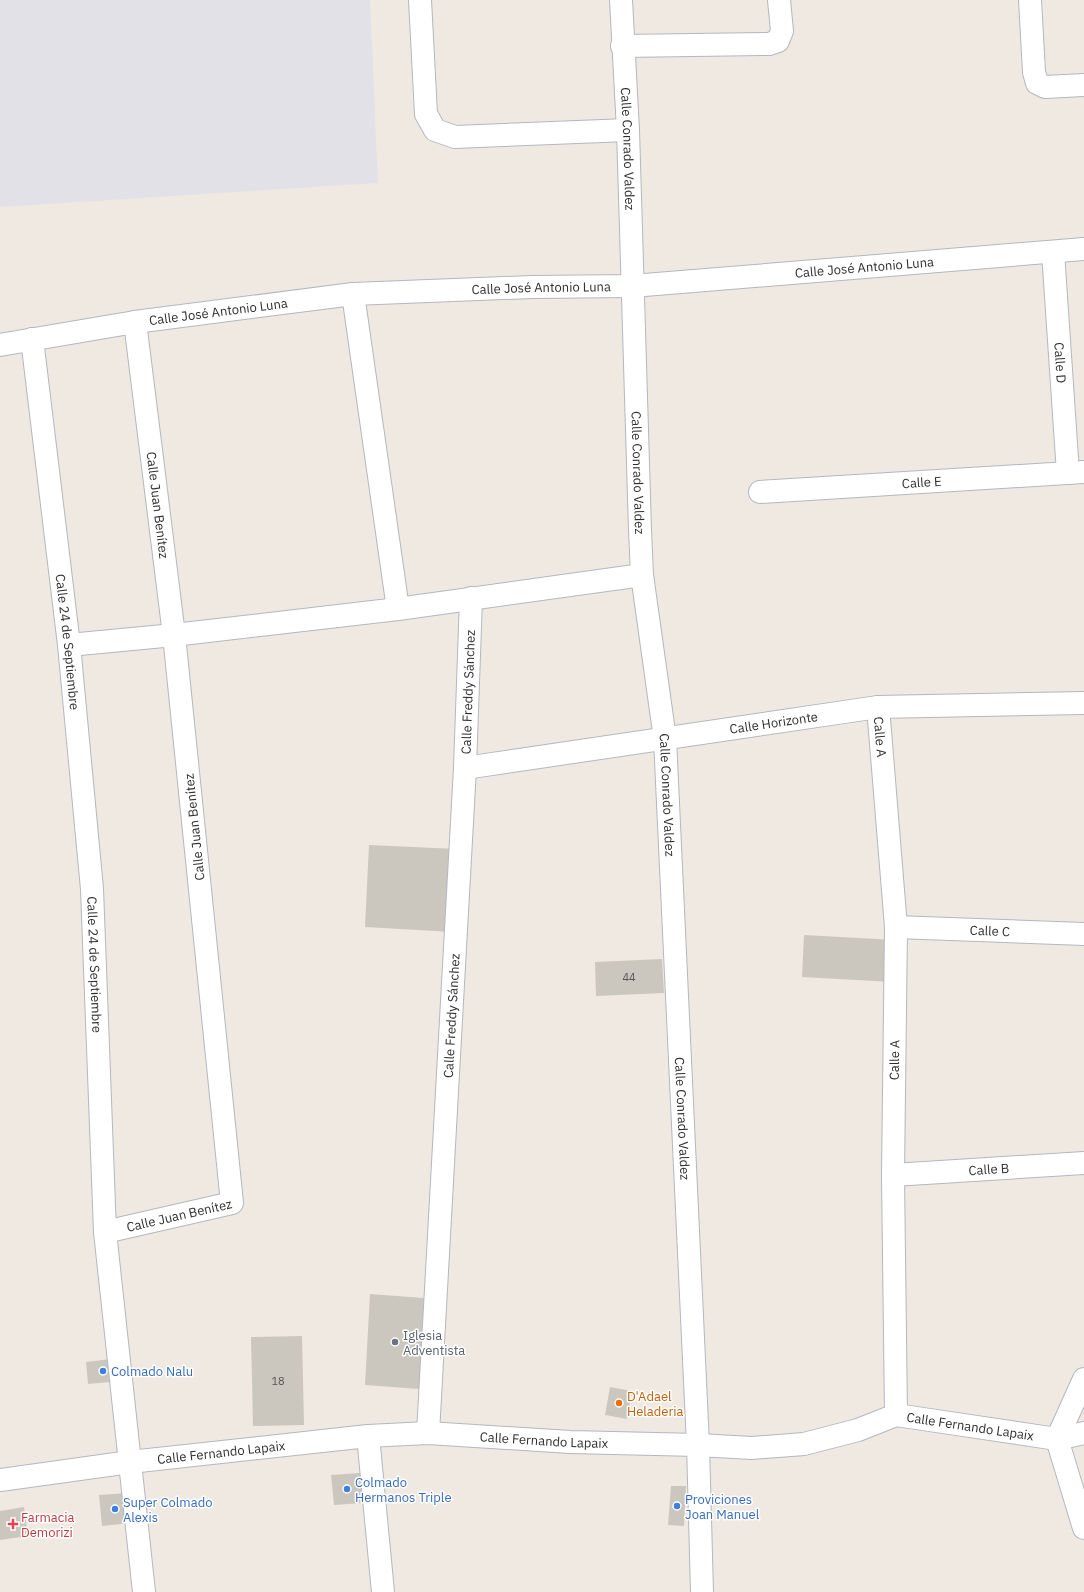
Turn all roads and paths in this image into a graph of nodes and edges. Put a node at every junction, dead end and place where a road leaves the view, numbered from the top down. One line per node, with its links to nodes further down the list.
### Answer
1 (420, 0): 7 (street)
2 (621, 0): 5 (street, Calle Conrado Valdez)
3 (779, 0): 5 (street)
4 (1030, 0): 6 (street)
5 (622, 46): 7 (street, Calle Conrado Valdez)
6 (1084, 85)
7 (628, 130): 10 (street, Calle Conrado Valdez)
8 (1084, 249): 9 (street, Calle José Antonio Luna)
9 (1053, 252): 10 (street, Calle José Antonio Luna); 15 (street, Calle D)
10 (632, 286): 11 (street, Calle José Antonio Luna); 17 (street, Calle Conrado Valdez)
11 (353, 294): 12 (street, Calle José Antonio Luna); 19 (street)
12 (135, 322): 13 (street, Calle José Antonio Luna); 20 (street, Calle Juan Benítez)
13 (32, 339): 14 (street, Calle José Antonio Luna); 21 (street, Calle 24 de Septiembre)
14 (0, 345)
15 (1076, 473): 16 (street, Calle E)
16 (760, 492)
17 (642, 575): 18 (street); 24 (street, Calle Conrado Valdez)
18 (471, 598): 19 (street); 25 (street, Calle Freddy Sánchez)
19 (398, 609): 20 (street)
20 (174, 635): 21 (street); 30 (street, Calle Juan Benítez)
21 (69, 644): 30 (street, Calle 24 de Septiembre)
22 (1084, 703): 23 (street, Calle Horizonte)
23 (878, 707): 24 (street, Calle Horizonte); 26 (street, Calle A)
24 (665, 738): 25 (street, Calle Horizonte); 37 (street, Calle Conrado Valdez)
25 (465, 768): 33 (street, Calle Freddy Sánchez)
26 (896, 927): 27 (street, Calle C); 29 (street, Calle A)
27 (1084, 934)
28 (1084, 1163): 29 (street, Calle B)
29 (893, 1174): 32 (street, Calle A)
30 (105, 1232): 38 (street, Calle 24 de Septiembre)
31 (1084, 1379): 36 (street)
32 (896, 1415): 36 (street, Calle Fernando Lapaix); 37 (street, Calle Fernando Lapaix)
33 (428, 1433): 35 (street, Calle Fernando Lapaix); 37 (street, Calle Fernando Lapaix)
34 (1084, 1433): 36 (street, Calle Fernando Lapaix)
35 (368, 1436): 38 (street, Calle Fernando Lapaix); 42 (street)
36 (1057, 1438): 40 (street)
37 (698, 1445): 43 (street, Calle Conrado Valdez)
38 (130, 1462): 39 (street, Calle Fernando Lapaix); 41 (street, Calle 24 de Septiembre)
39 (0, 1480)
40 (1084, 1528)
41 (144, 1592)
42 (383, 1592)
43 (702, 1592)

